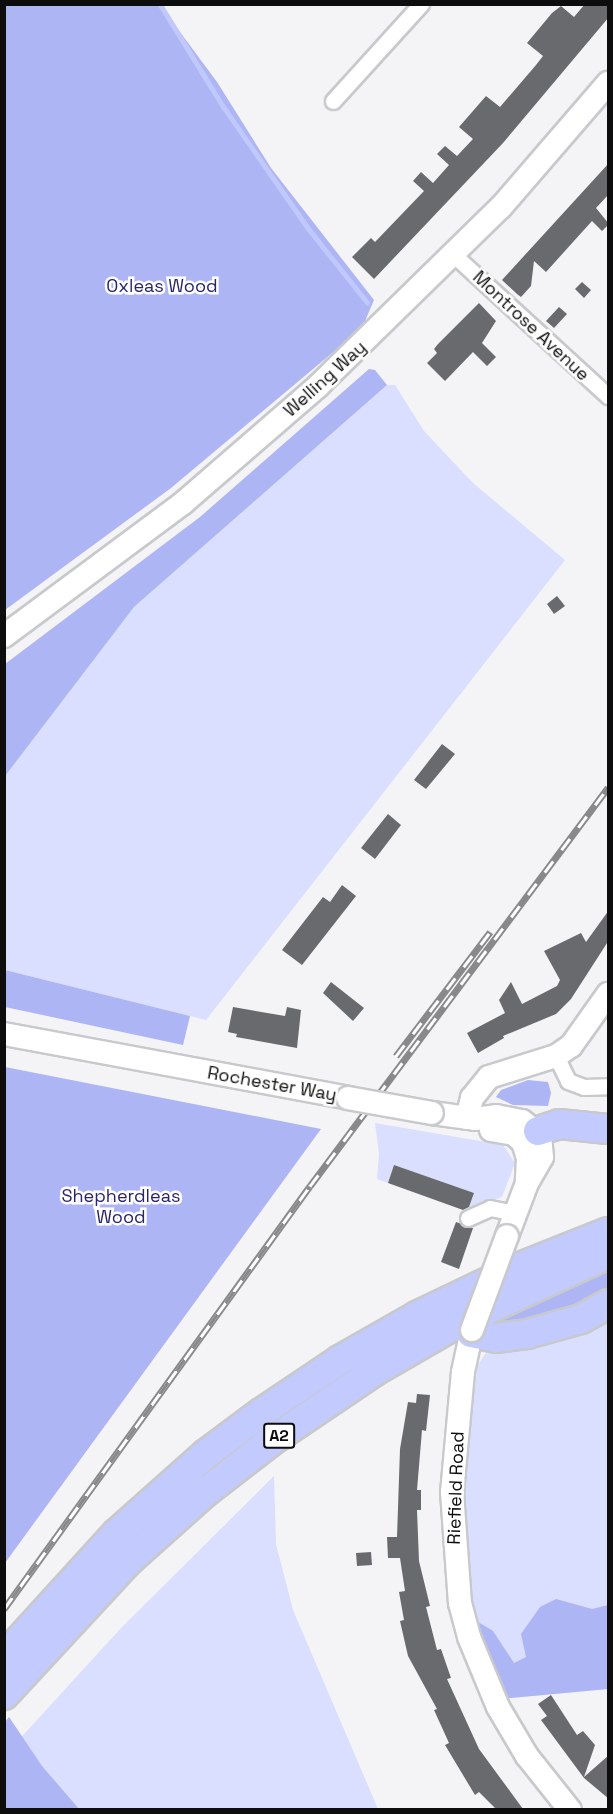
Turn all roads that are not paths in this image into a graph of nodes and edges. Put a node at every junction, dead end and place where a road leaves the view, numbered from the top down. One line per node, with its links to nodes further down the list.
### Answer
1 (421, 4): 3 (street)
2 (609, 83): 4 (street, Welling Way)
3 (333, 101)
4 (454, 255): 5 (street, Montrose Avenue); 6 (street, Welling Way)
5 (609, 396)
6 (4, 636)
7 (609, 994): 9 (street)
8 (4, 1034): 11 (street, Rochester Way, bridge)
9 (556, 1056): 10 (street); 11 (street)
10 (609, 1086)
11 (471, 1119): 12 (street, Rochester Way); 14 (street, Riefield Road)
12 (548, 1128): 13 (highway); 14 (street, Riefield Road)
13 (609, 1130)
14 (526, 1183): 15 (street, Riefield Road)
15 (515, 1213): 16 (street); 20 (street, Riefield Road, bridge)
16 (468, 1218)
17 (609, 1232): 21 (highway, A2)
18 (609, 1254): 22 (highway, A2)
19 (609, 1304): 20 (highway)
20 (472, 1331): 23 (street, Riefield Road)
21 (4, 1657)
22 (4, 1695)
23 (570, 1809)

